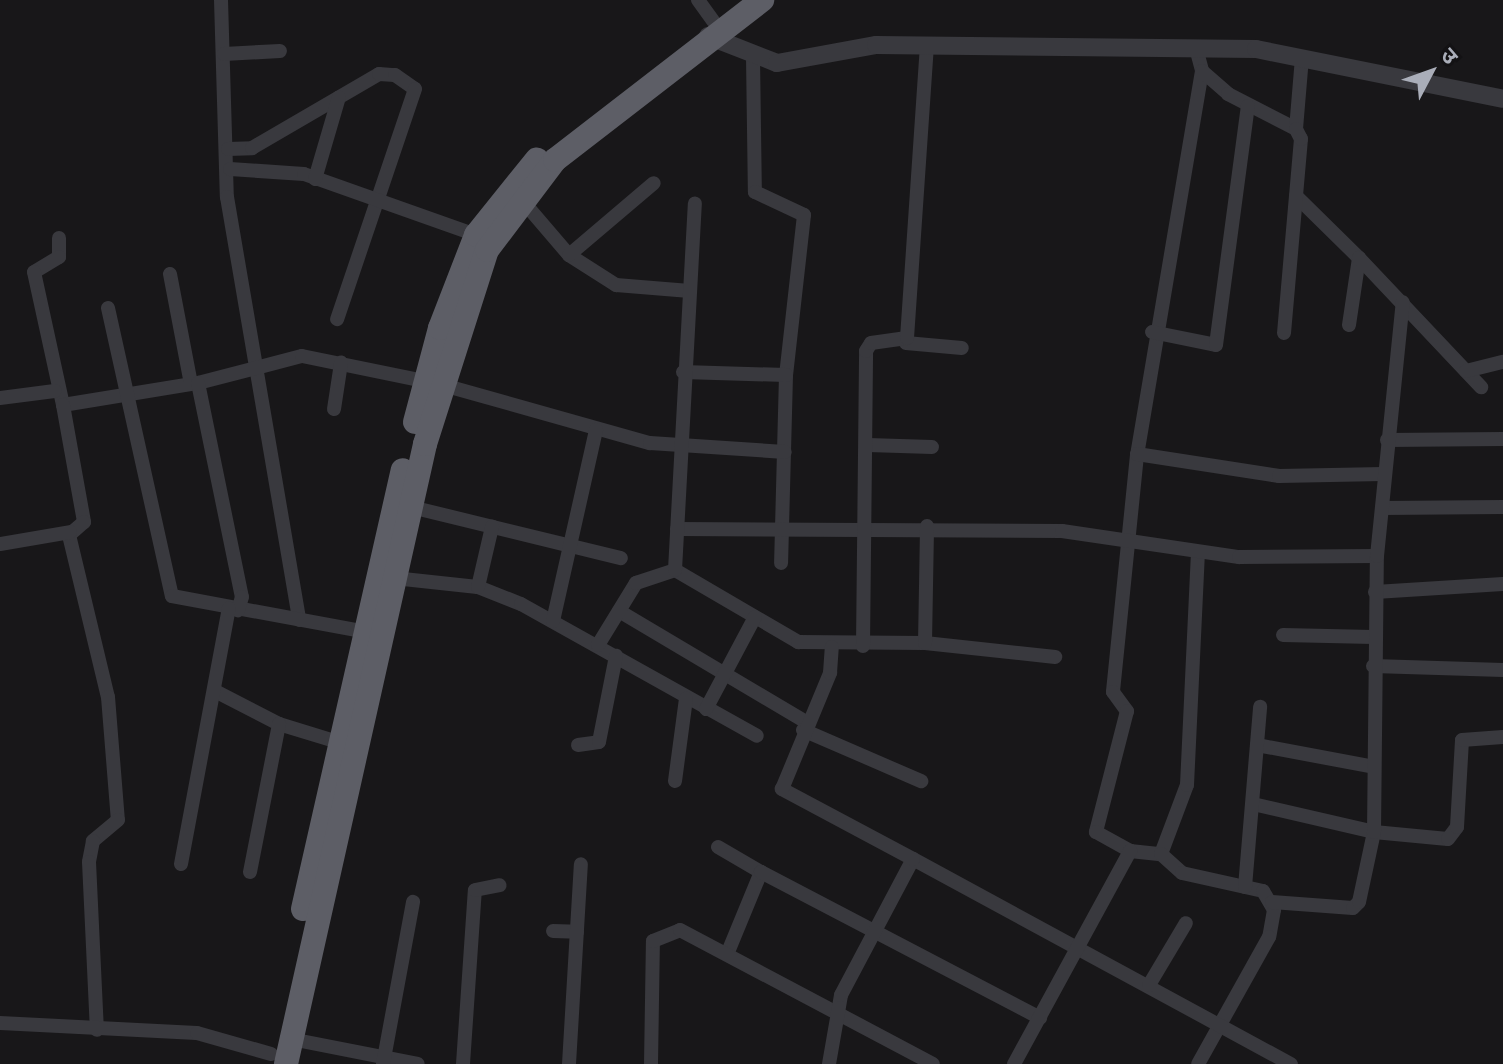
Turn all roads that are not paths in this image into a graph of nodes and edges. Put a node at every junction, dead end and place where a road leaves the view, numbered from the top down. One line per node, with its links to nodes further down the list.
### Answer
1 (221, 0): 9 (street)
2 (698, 0): 5 (street)
3 (738, 0): 5 (highway)
4 (762, 0): 5 (highway)
5 (710, 28): 10 (street); 22 (highway); 25 (highway)
6 (927, 45): 7 (street); 10 (street); 37 (street)
7 (1196, 48): 11 (street); 12 (street)
8 (280, 51): 9 (street)
9 (224, 54): 17 (street)
10 (753, 57): 44 (street)
11 (1302, 58): 14 (street); 16 (street)
12 (1202, 71): 15 (street); 35 (street)
13 (339, 97): 17 (street); 19 (street); 23 (street)
14 (1503, 99)
15 (1248, 106): 16 (street); 35 (street)
16 (1296, 129): 21 (street)
17 (228, 149): 18 (street)
18 (230, 169): 19 (street); 41 (street)
19 (315, 179): 23 (street)
20 (654, 183): 27 (street)
21 (1296, 196): 28 (street); 36 (street)
22 (521, 199): 27 (street); 46 (highway)
23 (378, 203): 25 (street); 33 (street)
24 (695, 204): 30 (street)
25 (476, 235): 46 (highway)
26 (59, 238): 48 (street)
27 (569, 255): 30 (street)
28 (1359, 258): 31 (street); 34 (street)
29 (170, 274): 45 (street)
30 (690, 291): 43 (street)
31 (1403, 302): 42 (street); 55 (street)
32 (108, 308): 49 (street)
33 (337, 319)
34 (1349, 325)
35 (1152, 332): 60 (street)
36 (1284, 333)
37 (906, 343): 38 (street); 56 (street)
38 (962, 348)
39 (1503, 362): 42 (street)
40 (341, 363): 41 (street); 46 (street); 52 (street)
41 (260, 367): 45 (street); 87 (street)
42 (1466, 371): 47 (street)
43 (683, 372): 44 (street); 57 (street)
44 (786, 375): 59 (street)
45 (194, 381): 49 (street); 84 (street)
46 (434, 383): 53 (street); 62 (highway); 83 (highway)
47 (1481, 387)
48 (55, 391): 50 (street); 51 (street)
49 (129, 391): 51 (street); 84 (street)
50 (0, 398)
51 (63, 405): 70 (street)
52 (334, 409)
53 (596, 430): 57 (street); 73 (street)
54 (1503, 439): 55 (street)
55 (1387, 440): 61 (street)
56 (868, 445): 58 (street); 68 (street)
57 (680, 446): 59 (street); 69 (street)
58 (932, 447)
59 (785, 452): 67 (street)
60 (1137, 454): 61 (street); 71 (street)
61 (1383, 474): 64 (street)
62 (411, 507): 66 (street); 79 (highway)
63 (1503, 507): 64 (street)
64 (1382, 508): 75 (street)
65 (927, 526): 68 (street); 71 (street); 92 (street)
66 (492, 527): 73 (street); 81 (street)
67 (783, 528): 68 (street); 69 (street); 77 (street)
68 (862, 528): 94 (street)
69 (677, 529): 78 (street)
70 (70, 532): 72 (street); 140 (street)
71 (1131, 538): 74 (street); 118 (street)
72 (0, 544)
73 (572, 545): 76 (street); 88 (street)
74 (1198, 552): 75 (street); 119 (street)
75 (1377, 556): 82 (street)
76 (621, 558)
77 (781, 563)
78 (675, 570): 85 (street); 86 (street)
79 (394, 578): 81 (street); 83 (highway)
80 (1503, 584): 82 (street)
81 (478, 587): 88 (street)
82 (1375, 592): 91 (street)
83 (379, 601): 89 (highway); 141 (highway)
84 (234, 609): 87 (street); 101 (street)
85 (619, 611): 93 (street); 100 (street)
86 (755, 617): 95 (street); 100 (street)
87 (299, 620): 89 (street)
88 (553, 621): 93 (street)
89 (361, 631): 109 (highway)
90 (1283, 635): 91 (street)
91 (1373, 637): 98 (street)
92 (925, 643): 94 (street); 97 (street)
93 (598, 645): 96 (street)
94 (863, 646): 95 (street)
95 (832, 647): 106 (street)
96 (616, 656): 102 (street); 110 (street)
97 (1055, 657)
98 (1373, 666): 99 (street); 112 (street)
99 (1503, 670)
100 (725, 675): 104 (street); 106 (street)
101 (215, 691): 105 (street); 121 (street)
102 (686, 699): 104 (street); 113 (street)
103 (1260, 707): 111 (street)
104 (706, 709): 107 (street)
105 (279, 724): 109 (street); 123 (street)
106 (806, 726): 114 (street); 120 (street)
107 (757, 736)
108 (1503, 737): 116 (street)
109 (338, 742): 143 (highway)
110 (578, 745)
111 (1257, 745): 112 (street); 115 (street)
112 (1374, 767): 116 (street)
113 (675, 781)
114 (921, 781)
115 (1253, 804): 116 (street); 126 (street)
116 (1374, 832): 128 (street)
117 (718, 847): 124 (street)
118 (1130, 851): 119 (street); 133 (street)
119 (1161, 854): 126 (street)
120 (913, 859): 132 (street); 133 (street)
121 (181, 864)
122 (581, 864): 131 (street)
123 (250, 872)
124 (761, 872): 132 (street); 134 (street)
125 (500, 885): 146 (street)
126 (1245, 887): 128 (street)
127 (413, 902): 144 (street)
128 (1272, 902): 139 (street)
129 (1186, 923): 135 (street)
130 (553, 931): 131 (street)
131 (577, 932): 147 (street)
132 (876, 932): 136 (street); 137 (street)
133 (1078, 949): 135 (street); 137 (street)
134 (728, 952): 136 (street); 148 (street)
135 (1149, 985): 139 (street)
136 (836, 1012): 142 (street); 149 (street)
137 (1040, 1018): 151 (street)
138 (0, 1023): 140 (street)
139 (1220, 1025): 152 (street); 153 (street)
140 (97, 1030): 143 (street)
141 (291, 1039): 143 (highway); 144 (street)
142 (911, 1058): 150 (street)
143 (275, 1061)
144 (384, 1061): 145 (street)
145 (418, 1064)
146 (463, 1064)
147 (569, 1064)
148 (651, 1064)
149 (829, 1064)
150 (933, 1064)
151 (1014, 1064)
152 (1198, 1064)
153 (1291, 1064)

